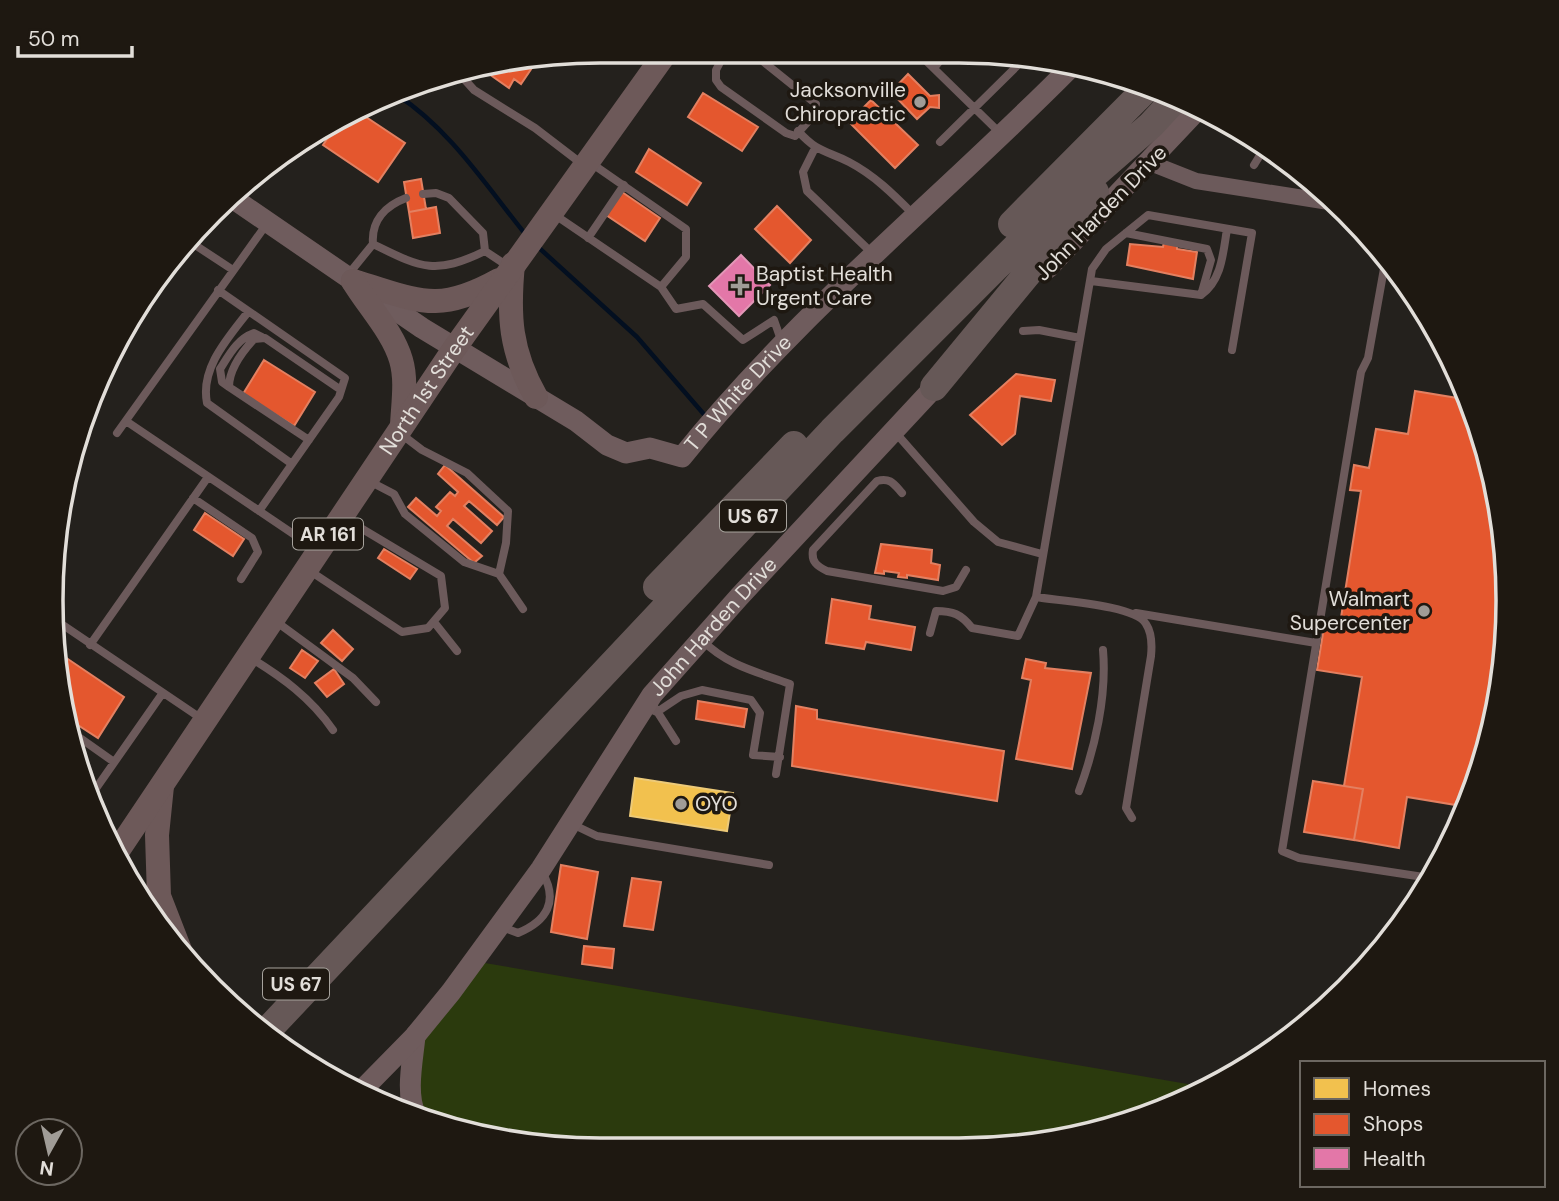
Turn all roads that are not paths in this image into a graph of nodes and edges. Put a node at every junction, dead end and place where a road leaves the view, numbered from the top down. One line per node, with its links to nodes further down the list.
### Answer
1 (658, 63): 21 (main road, North 1st Street / AR 161)
2 (720, 63): 15 (lane)
3 (765, 63): 15 (lane)
4 (929, 63): 7 (lane)
5 (938, 63): 7 (lane)
6 (1016, 67): 12 (lane)
7 (934, 68): 12 (lane)
8 (1064, 73): 16 (main road, T P White Drive)
9 (465, 80): 21 (lane)
10 (1140, 95): 106 (highway, US 67)
11 (1169, 106): 14 (highway, US 67)
12 (975, 107): 16 (lane); 17 (lane)
13 (1191, 116): 20 (main road, John Harden Drive)
14 (1151, 125): 52 (highway); 106 (highway, US 67)
15 (799, 131): 18 (lane)
16 (1001, 134): 29 (main road, T P White Drive)
17 (940, 142)
18 (816, 148): 29 (lane); 37 (lane)
19 (1259, 156): 22 (lane)
20 (1148, 162): 26 (street); 52 (main road, John Harden Drive)
21 (586, 163): 23 (lane); 28 (main road, North 1st Street / AR 161)
22 (1254, 165)
23 (624, 185): 33 (lane); 43 (lane)
24 (423, 194): 36 (lane)
25 (406, 198): 34 (lane)
26 (1318, 200)
27 (239, 202): 30 (main road, T P White Drive)
28 (550, 212): 33 (lane); 38 (main road, North 1st Street / AR 161)
29 (915, 216): 37 (main road, T P White Drive)
30 (268, 222): 39 (lane); 41 (main road, T P White Drive)
31 (1227, 229): 32 (lane); 45 (lane); 51 (lane)
32 (1126, 233): 42 (lane); 45 (lane)
33 (588, 237): 43 (lane)
34 (373, 244): 36 (lane); 41 (lane)
35 (196, 246): 39 (lane)
36 (485, 251): 38 (lane)
37 (874, 256): 49 (main road, T P White Drive)
38 (509, 269): 41 (main road); 50 (main road, North 1st Street / AR 161); 54 (main road)
39 (233, 270): 44 (lane)
40 (1383, 271): 80 (lane)
41 (350, 279): 50 (main road, T P White Drive); 56 (main road)
42 (1091, 281): 45 (lane); 48 (lane)
43 (661, 287): 49 (lane)
44 (218, 290): 46 (lane); 55 (lane)
45 (1201, 295)
46 (248, 312): 53 (lane); 60 (lane)
47 (1023, 331): 48 (lane)
48 (1080, 338): 67 (lane)
49 (783, 346): 54 (main road, T P White Drive)
50 (454, 349): 54 (main road, T P White Drive); 56 (main road, North 1st Street / AR 161)
51 (1232, 350)
52 (934, 387): 57 (main road, John Harden Drive)
53 (341, 390): 59 (lane); 59 (lane)
54 (536, 397)
55 (126, 421): 58 (lane); 61 (lane)
56 (400, 428): 62 (main road, North 1st Street / AR 161); 70 (lane)
57 (895, 432): 67 (lane); 79 (main road, John Harden Drive)
58 (117, 433)
59 (309, 440): 60 (lane)
60 (292, 464): 65 (lane)
61 (208, 477): 64 (lane); 65 (lane)
62 (366, 479): 66 (main road, North 1st Street / AR 161); 70 (lane)
63 (902, 493): 69 (lane)
64 (193, 498): 71 (lane); 81 (lane)
65 (259, 511): 68 (lane)
66 (341, 515): 68 (main road, North 1st Street / AR 161); 76 (lane)
67 (1042, 554): 72 (lane)
68 (311, 559): 75 (main road, North 1st Street / AR 161); 76 (lane)
69 (966, 570)
70 (499, 574): 73 (lane)
71 (241, 579)
72 (1036, 597): 74 (lane); 78 (lane)
73 (523, 609)
74 (1133, 612): 80 (lane); 98 (lane)
75 (272, 618): 84 (main road, North 1st Street / AR 161); 86 (lane)
76 (433, 622): 83 (lane)
77 (64, 626): 81 (lane)
78 (930, 633)
79 (701, 639): 87 (main road, John Harden Drive); 92 (lane)
80 (1316, 643): 103 (lane)
81 (90, 645): 85 (lane)
82 (1103, 650): 97 (lane)
83 (457, 651)
84 (247, 656): 88 (main road, North 1st Street / AR 161); 89 (lane)
85 (162, 694): 88 (lane); 93 (lane)
86 (376, 702)
87 (652, 705): 91 (lane); 92 (lane); 99 (main road, John Harden Drive)
88 (199, 728): 95 (main road, AR 161)
89 (333, 730)
90 (81, 738): 93 (lane)
91 (676, 741)
92 (780, 757): 94 (lane)
93 (114, 762): 96 (lane)
94 (776, 774)
95 (163, 782): 100 (main road, AR 161); 104 (main road)
96 (97, 786)
97 (1079, 791)
98 (1132, 818)
99 (569, 823): 101 (lane); 102 (main road, John Harden Drive)
100 (122, 845)
101 (769, 865)
102 (541, 869): 105 (main road, John Harden Drive); 105 (lane)
103 (1419, 876)
104 (168, 920)
105 (499, 926): 109 (main road, John Harden Drive)
106 (339, 944): 107 (highway, US 67); 108 (highway, US 67)
107 (264, 1020)
108 (271, 1026)
109 (415, 1036): 110 (main road, John Harden Drive); 111 (main road)
110 (367, 1085)
111 (413, 1103)

